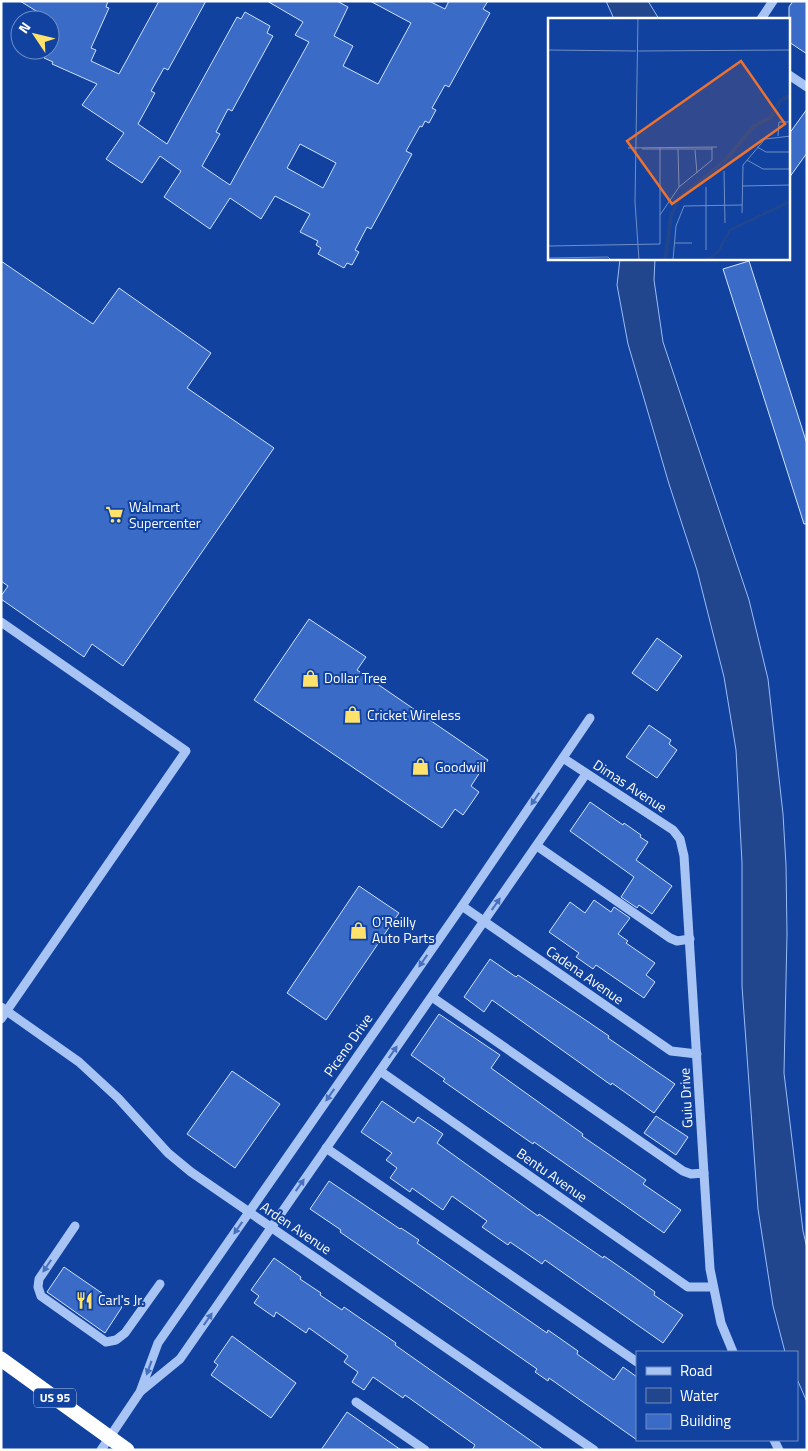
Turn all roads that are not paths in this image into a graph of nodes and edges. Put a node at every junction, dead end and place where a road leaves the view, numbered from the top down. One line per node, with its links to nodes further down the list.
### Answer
1 (773, 1): 2 (street)
2 (762, 18)
3 (790, 76): 4 (street)
4 (807, 87)
5 (1, 622): 15 (street)
6 (590, 718): 7 (street, Piceno Drive)
7 (563, 758): 8 (street, Dimas Avenue); 11 (street, Piceno Drive, one-way to 11)
8 (586, 774): 9 (street, Dimas Avenue); 10 (street, Piceno Drive)
9 (680, 840): 13 (street, Guiu Drive)
10 (537, 846): 12 (street, Piceno Drive, one-way to 10); 13 (street)
11 (462, 906): 12 (street, Cadena Avenue); 21 (street, Piceno Drive, one-way to 21)
12 (484, 922): 14 (street, Piceno Drive); 17 (street, Cadena Avenue)
13 (690, 939): 17 (street, Guiu Drive)
14 (432, 997): 18 (street, Piceno Drive, one-way to 14); 20 (street)
15 (4, 1009): 16 (street); 21 (street, Arden Avenue)
16 (1, 1019)
17 (697, 1054): 20 (street, Guiu Drive)
18 (380, 1071): 19 (street, Piceno Drive); 25 (street, Bentu Avenue)
19 (326, 1148): 23 (street, Piceno Drive, one-way to 19); 28 (street)
20 (704, 1173): 25 (street, Guiu Drive)
21 (249, 1212): 23 (street, Arden Avenue); 29 (street, Piceno Drive, one-way to 29)
22 (75, 1226): 24 (street, one-way to 24)
23 (271, 1227): 29 (street, Piceno Drive, one-way to 23); 34 (street, Arden Avenue)
24 (160, 1284)
25 (713, 1286): 26 (street, Guiu Drive)
26 (733, 1351)
27 (1, 1359): 31 (highway, US 95)
28 (636, 1361)
29 (140, 1392): 31 (street, Piceno Drive)
30 (356, 1402): 33 (street)
31 (105, 1444): 32 (highway, US 95)
32 (127, 1450)
33 (425, 1450)
34 (594, 1450)

